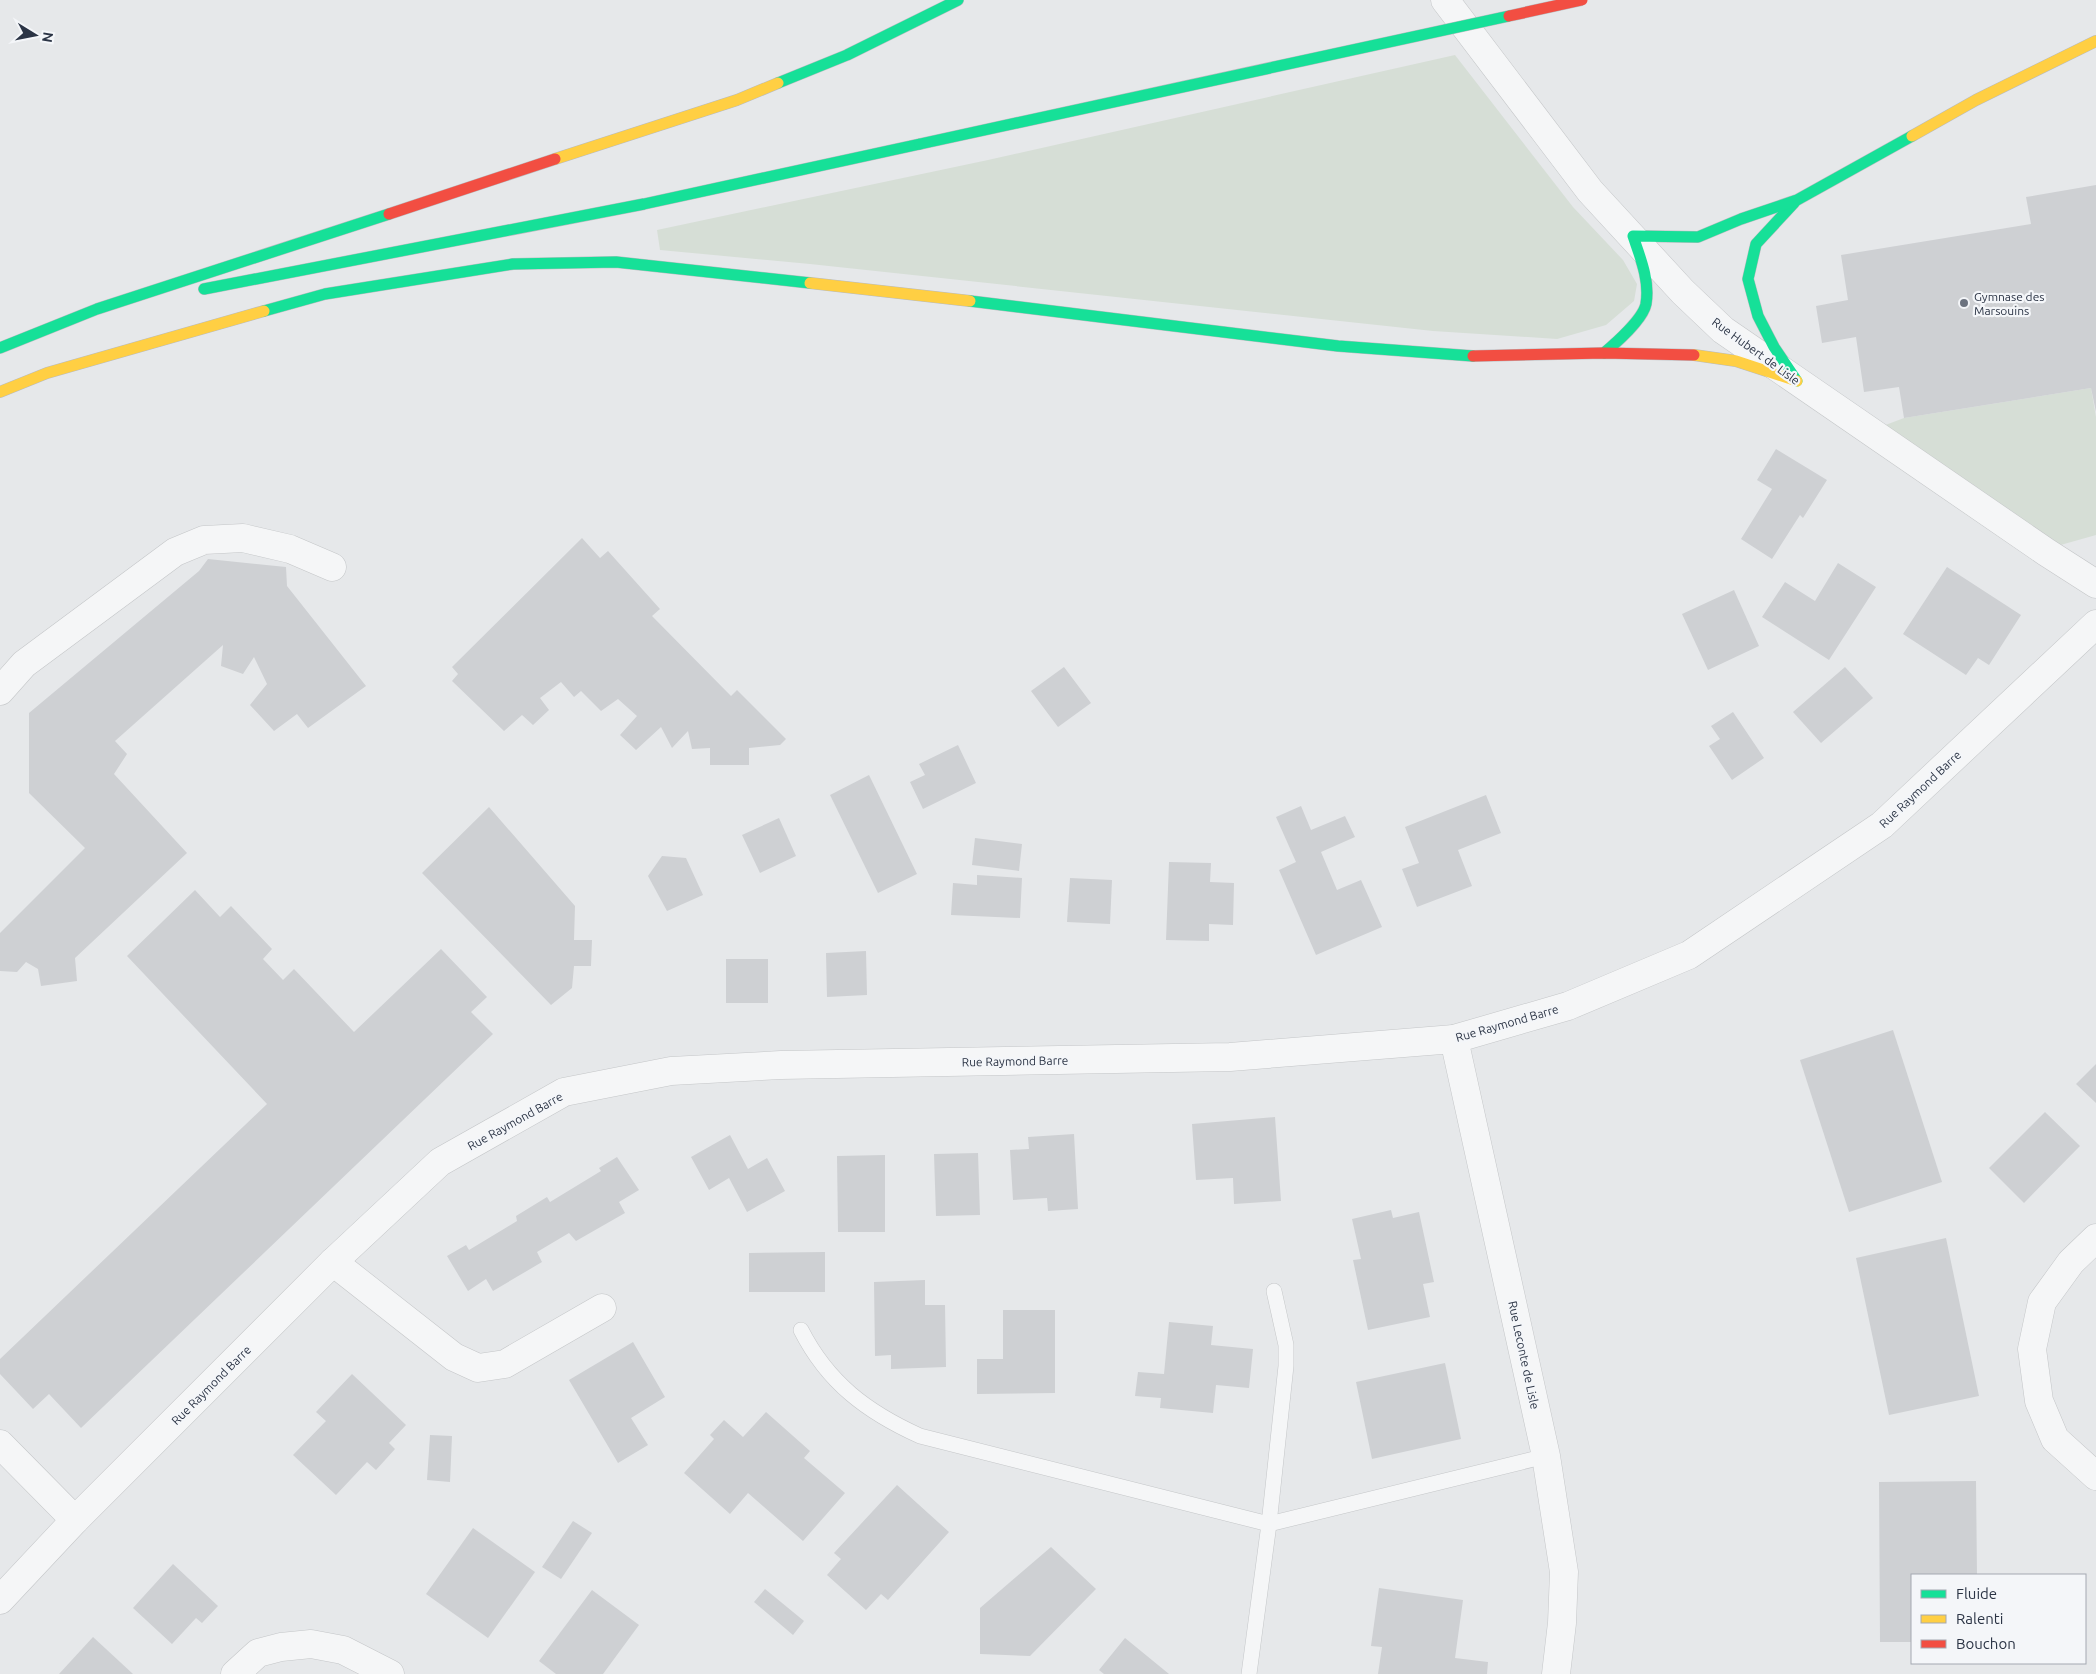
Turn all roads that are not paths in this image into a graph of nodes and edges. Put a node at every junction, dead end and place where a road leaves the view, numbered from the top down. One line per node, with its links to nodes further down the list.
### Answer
1 (958, 0): 11 (highway)
2 (1445, 0): 6 (street, Rue Hubert de Lisle)
3 (1582, 0): 7 (highway, bridge)
4 (2096, 41): 5 (highway)
5 (1797, 200): 6 (highway); 14 (highway)
6 (1633, 236): 13 (highway); 14 (street, Rue Hubert de Lisle)
7 (445, 243): 8 (highway); 11 (highway)
8 (399, 262)
9 (371, 274): 10 (highway)
10 (325, 294): 13 (highway); 15 (highway)
11 (97, 309): 12 (highway)
12 (0, 348)
13 (1604, 353): 14 (highway)
14 (1797, 381): 17 (street, Rue Hubert de Lisle)
15 (0, 392)
16 (332, 567): 19 (street)
17 (2096, 584): 18 (street)
18 (2096, 623): 20 (street, Rue Raymond Barre)
19 (0, 692)
20 (1454, 1039): 22 (street, Rue Raymond Barre); 27 (street, Rue Leconte de Lisle)
21 (2096, 1238): 28 (street)
22 (333, 1262): 24 (street); 29 (street, Rue Raymond Barre)
23 (1274, 1291): 30 (lane)
24 (602, 1308)
25 (801, 1330): 30 (lane)
26 (0, 1444): 29 (street)
27 (1546, 1456): 30 (lane); 35 (street, Rue Leconte de Lisle)
28 (2096, 1476)
29 (75, 1520): 31 (street, Rue Raymond Barre)
30 (1269, 1524): 34 (lane)
31 (0, 1600)
32 (235, 1674): 33 (street)
33 (390, 1674)
34 (1249, 1674)
35 (1556, 1674)

